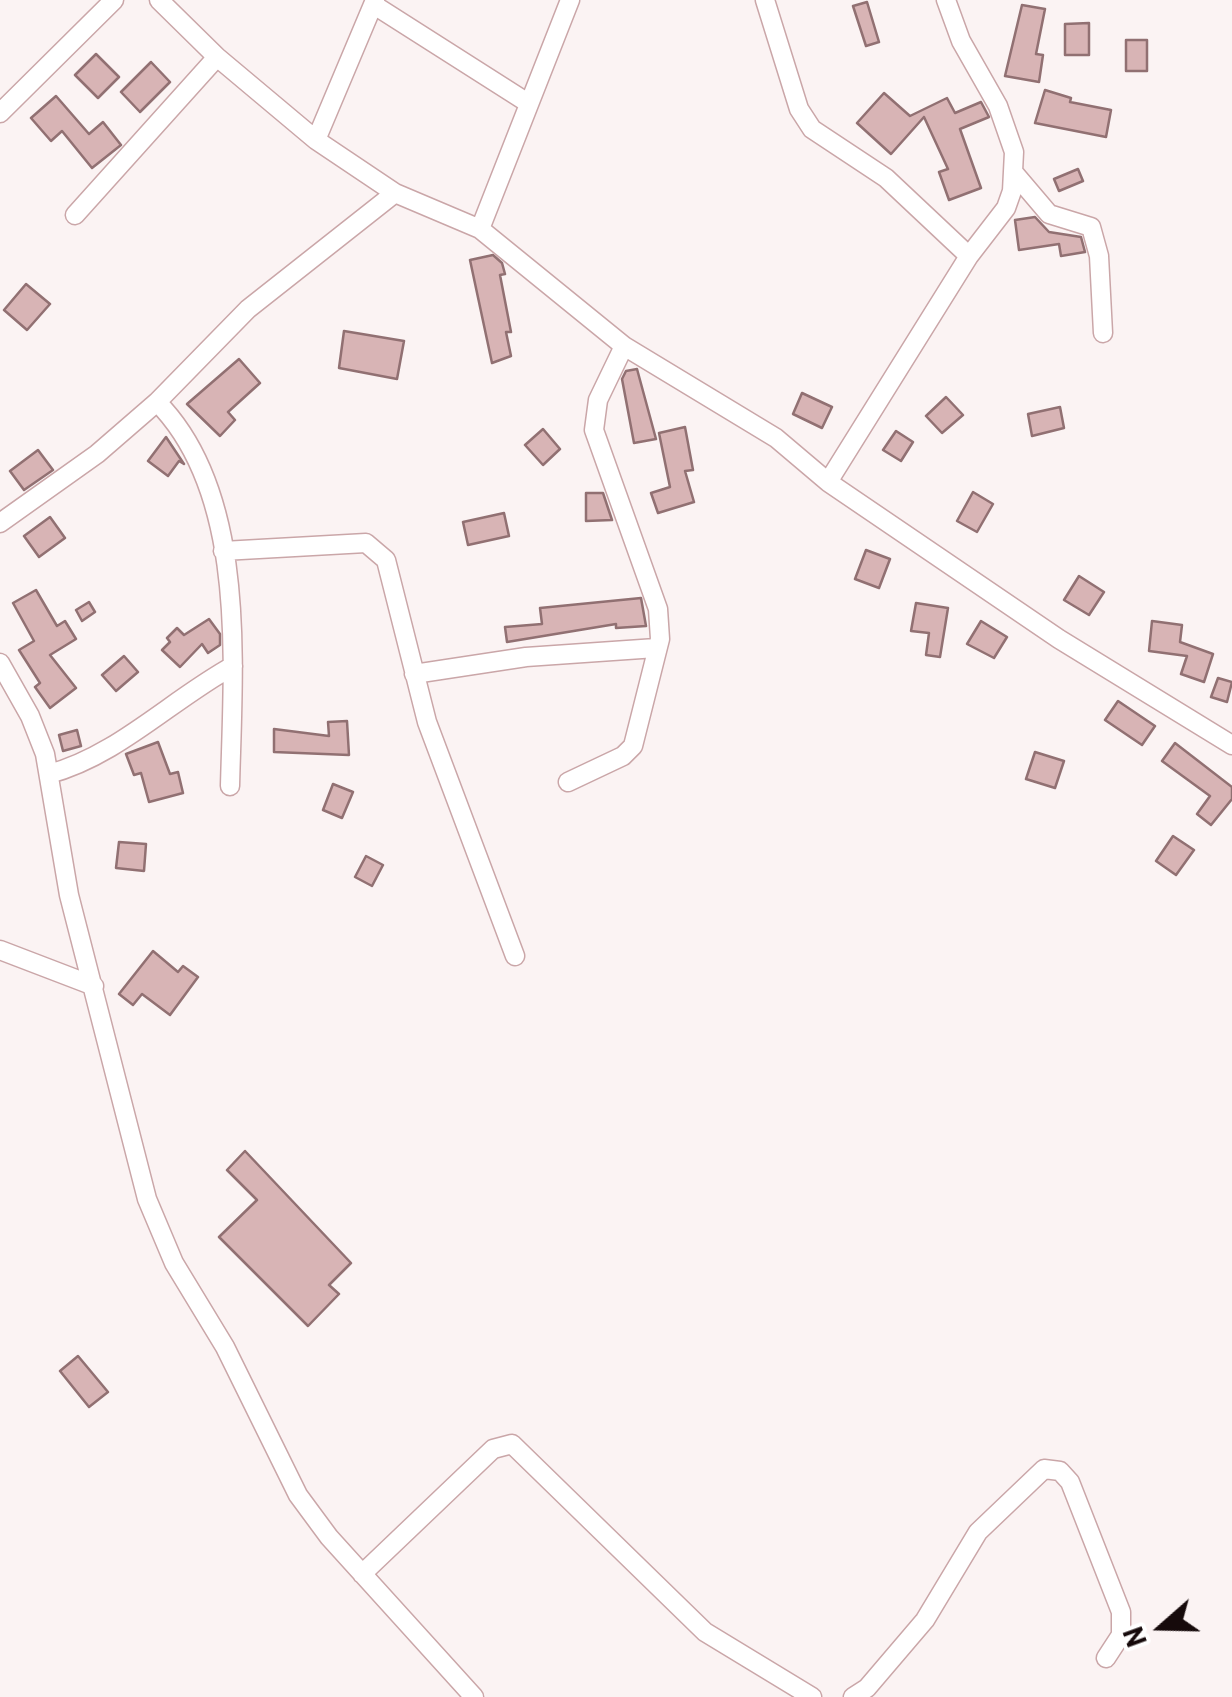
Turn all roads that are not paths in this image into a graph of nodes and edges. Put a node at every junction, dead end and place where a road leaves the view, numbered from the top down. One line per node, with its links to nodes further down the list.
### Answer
1 (114, 0): 9 (street)
2 (159, 0): 7 (street)
3 (570, 0): 8 (street)
4 (765, 0): 15 (street)
5 (946, 0): 11 (street)
6 (375, 2): 8 (street); 10 (street)
7 (217, 58): 10 (street); 13 (street)
8 (528, 103): 14 (street)
9 (0, 113)
10 (316, 140): 12 (street)
11 (1015, 174): 15 (street); 16 (street)
12 (395, 193): 14 (street); 18 (street)
13 (75, 215)
14 (480, 229): 17 (street)
15 (968, 256): 19 (street)
16 (1103, 333)
17 (624, 346): 19 (street); 22 (street)
18 (157, 402): 20 (street); 21 (street)
19 (828, 482): 26 (street)
20 (0, 523)
21 (223, 551): 24 (street); 25 (street)
22 (656, 648): 25 (street); 28 (street)
23 (0, 662): 27 (street)
24 (233, 666): 27 (street); 29 (street)
25 (414, 674): 31 (street)
26 (1232, 745)
27 (50, 774): 32 (street)
28 (568, 782)
29 (230, 786)
30 (0, 950): 32 (street)
31 (515, 956)
32 (94, 986): 33 (street)
33 (362, 1574): 35 (street); 36 (street)
34 (1106, 1658): 37 (street)
35 (474, 1697)
36 (812, 1697)
37 (853, 1697)

